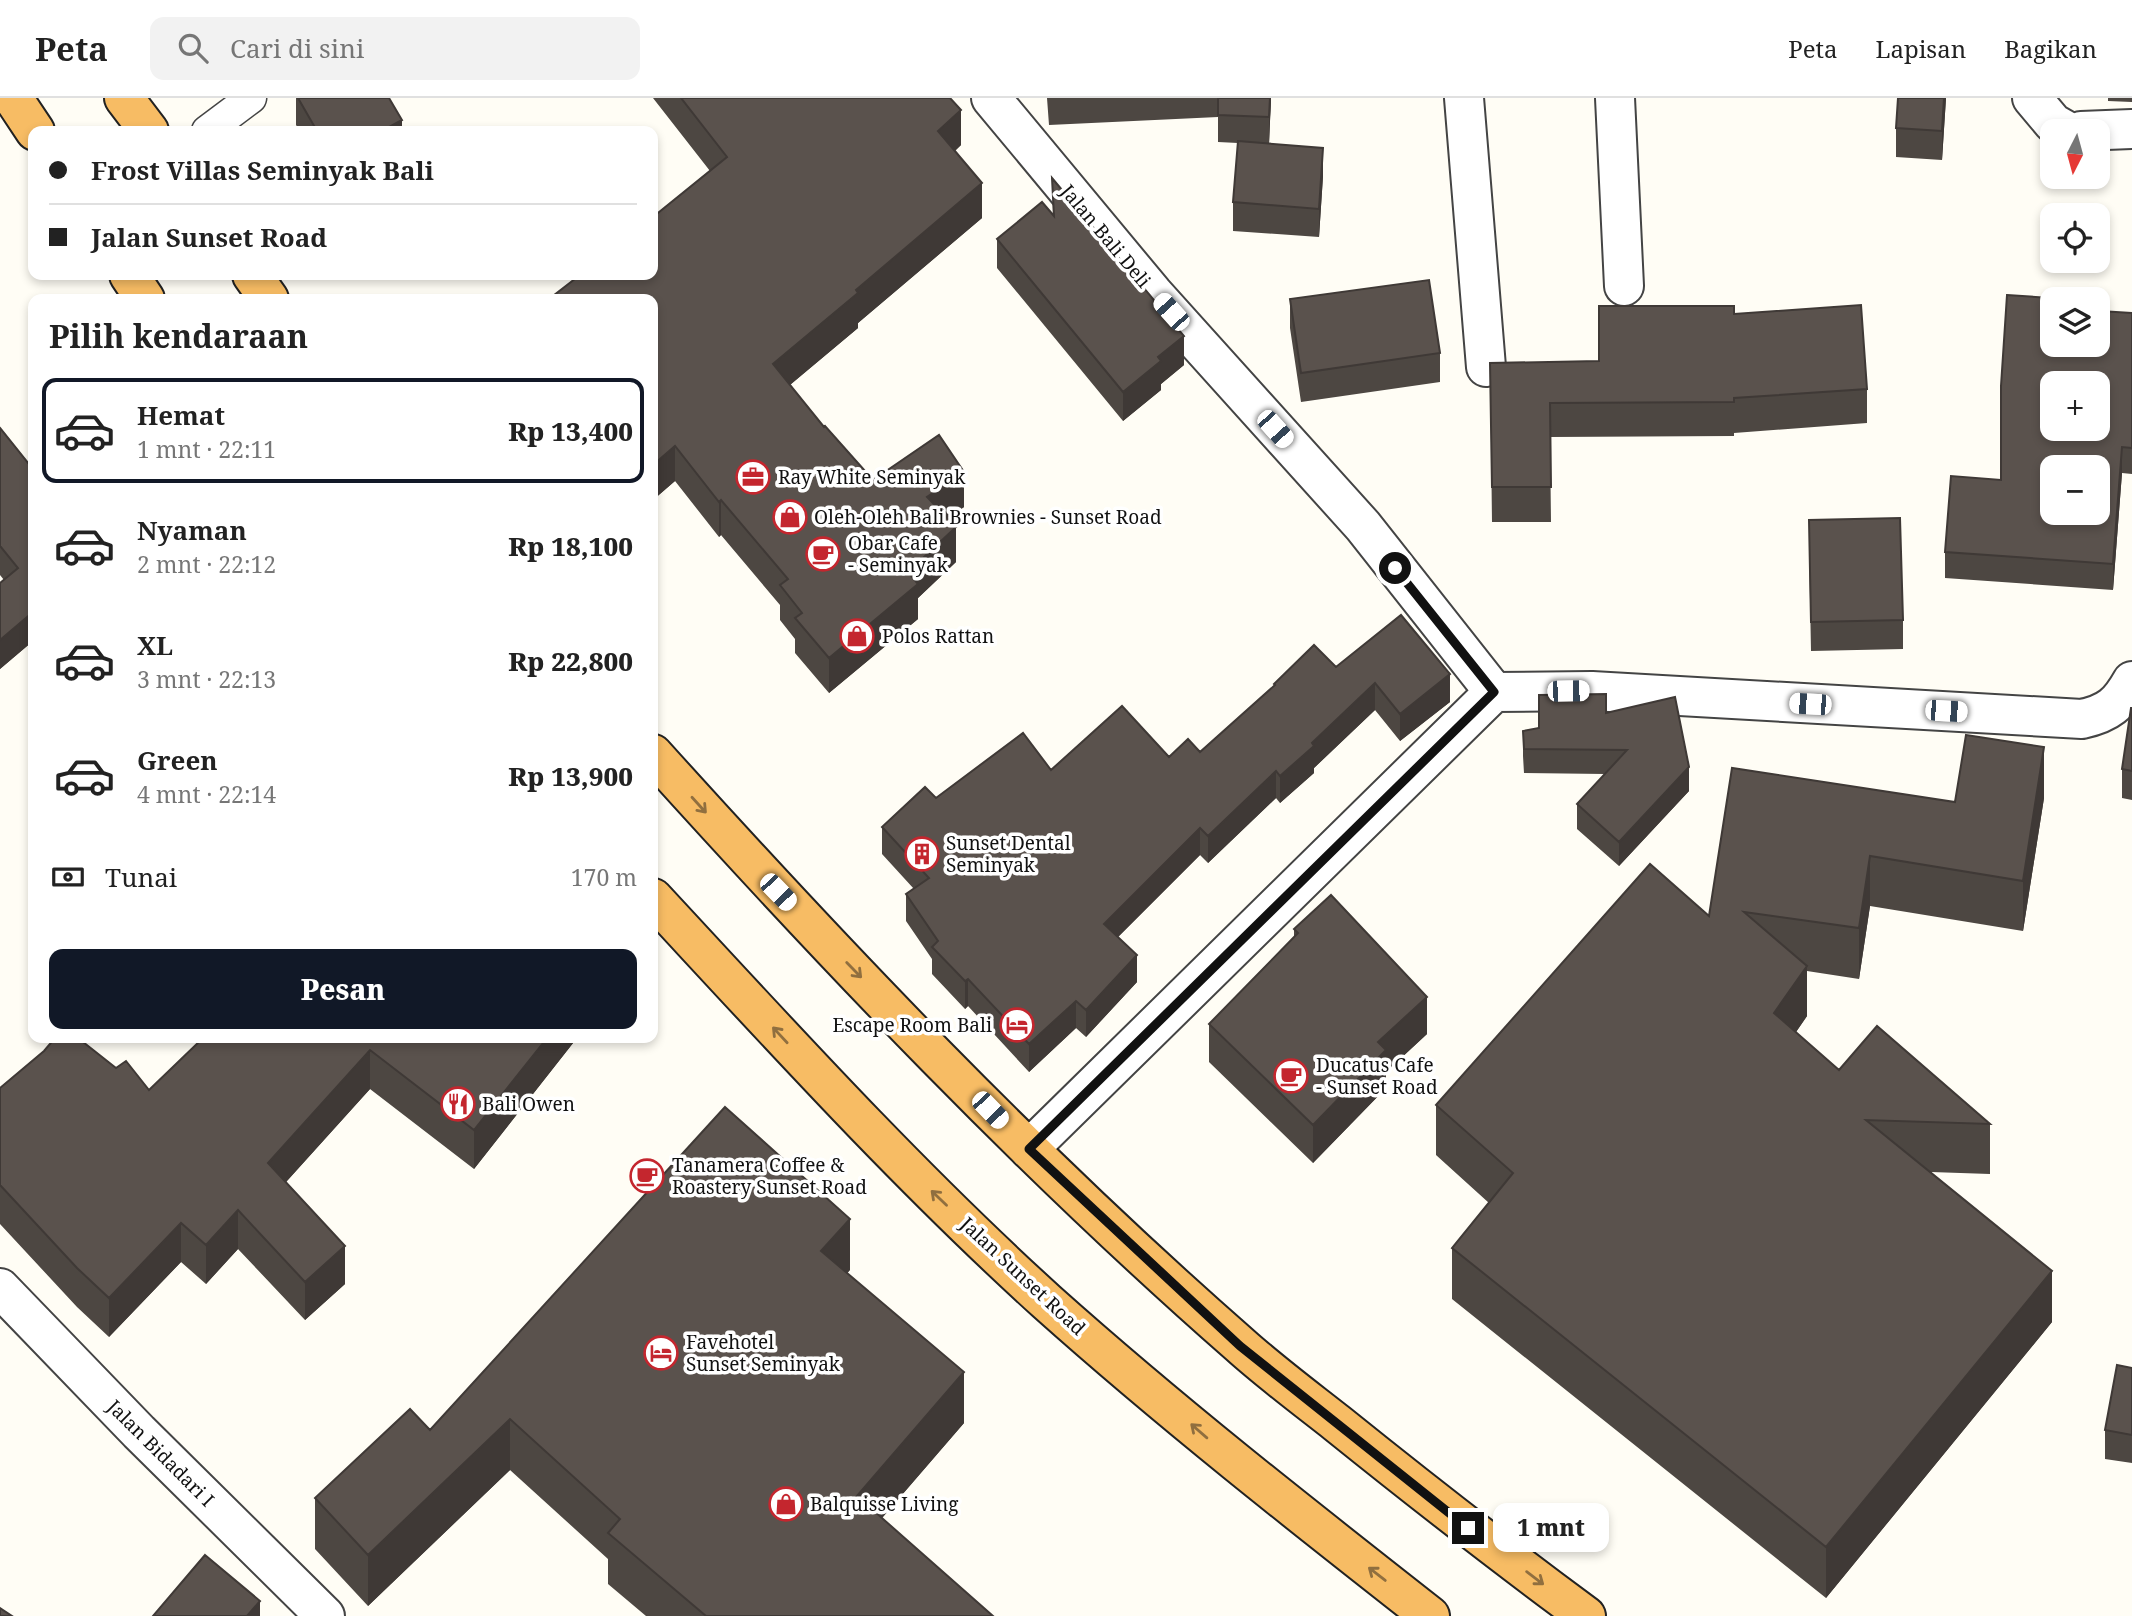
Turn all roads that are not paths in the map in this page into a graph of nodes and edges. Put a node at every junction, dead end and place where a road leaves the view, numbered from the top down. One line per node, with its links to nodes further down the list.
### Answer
1 (13, 98): 9 (highway)
2 (124, 98): 10 (highway)
3 (251, 98): 11 (lane)
4 (991, 98): 17 (street, Jalan Bali Deli)
5 (1464, 98): 15 (street)
6 (1615, 98): 14 (street)
7 (2032, 98): 8 (street)
8 (2050, 119)
9 (32, 126)
10 (145, 126)
11 (214, 126)
12 (2132, 129): 13 (street)
13 (2110, 130)
14 (1624, 286)
15 (1486, 367)
16 (2132, 681): 17 (street)
17 (1494, 692): 20 (street)
18 (658, 760): 20 (highway, one-way to 20)
19 (658, 903): 22 (highway, Jalan Sunset Road, one-way to 19)
20 (1029, 1149): 24 (highway, one-way to 24)
21 (0, 1287): 23 (street, Jalan Bidadari I)
22 (1414, 1611)
23 (325, 1616)
24 (1586, 1616)

